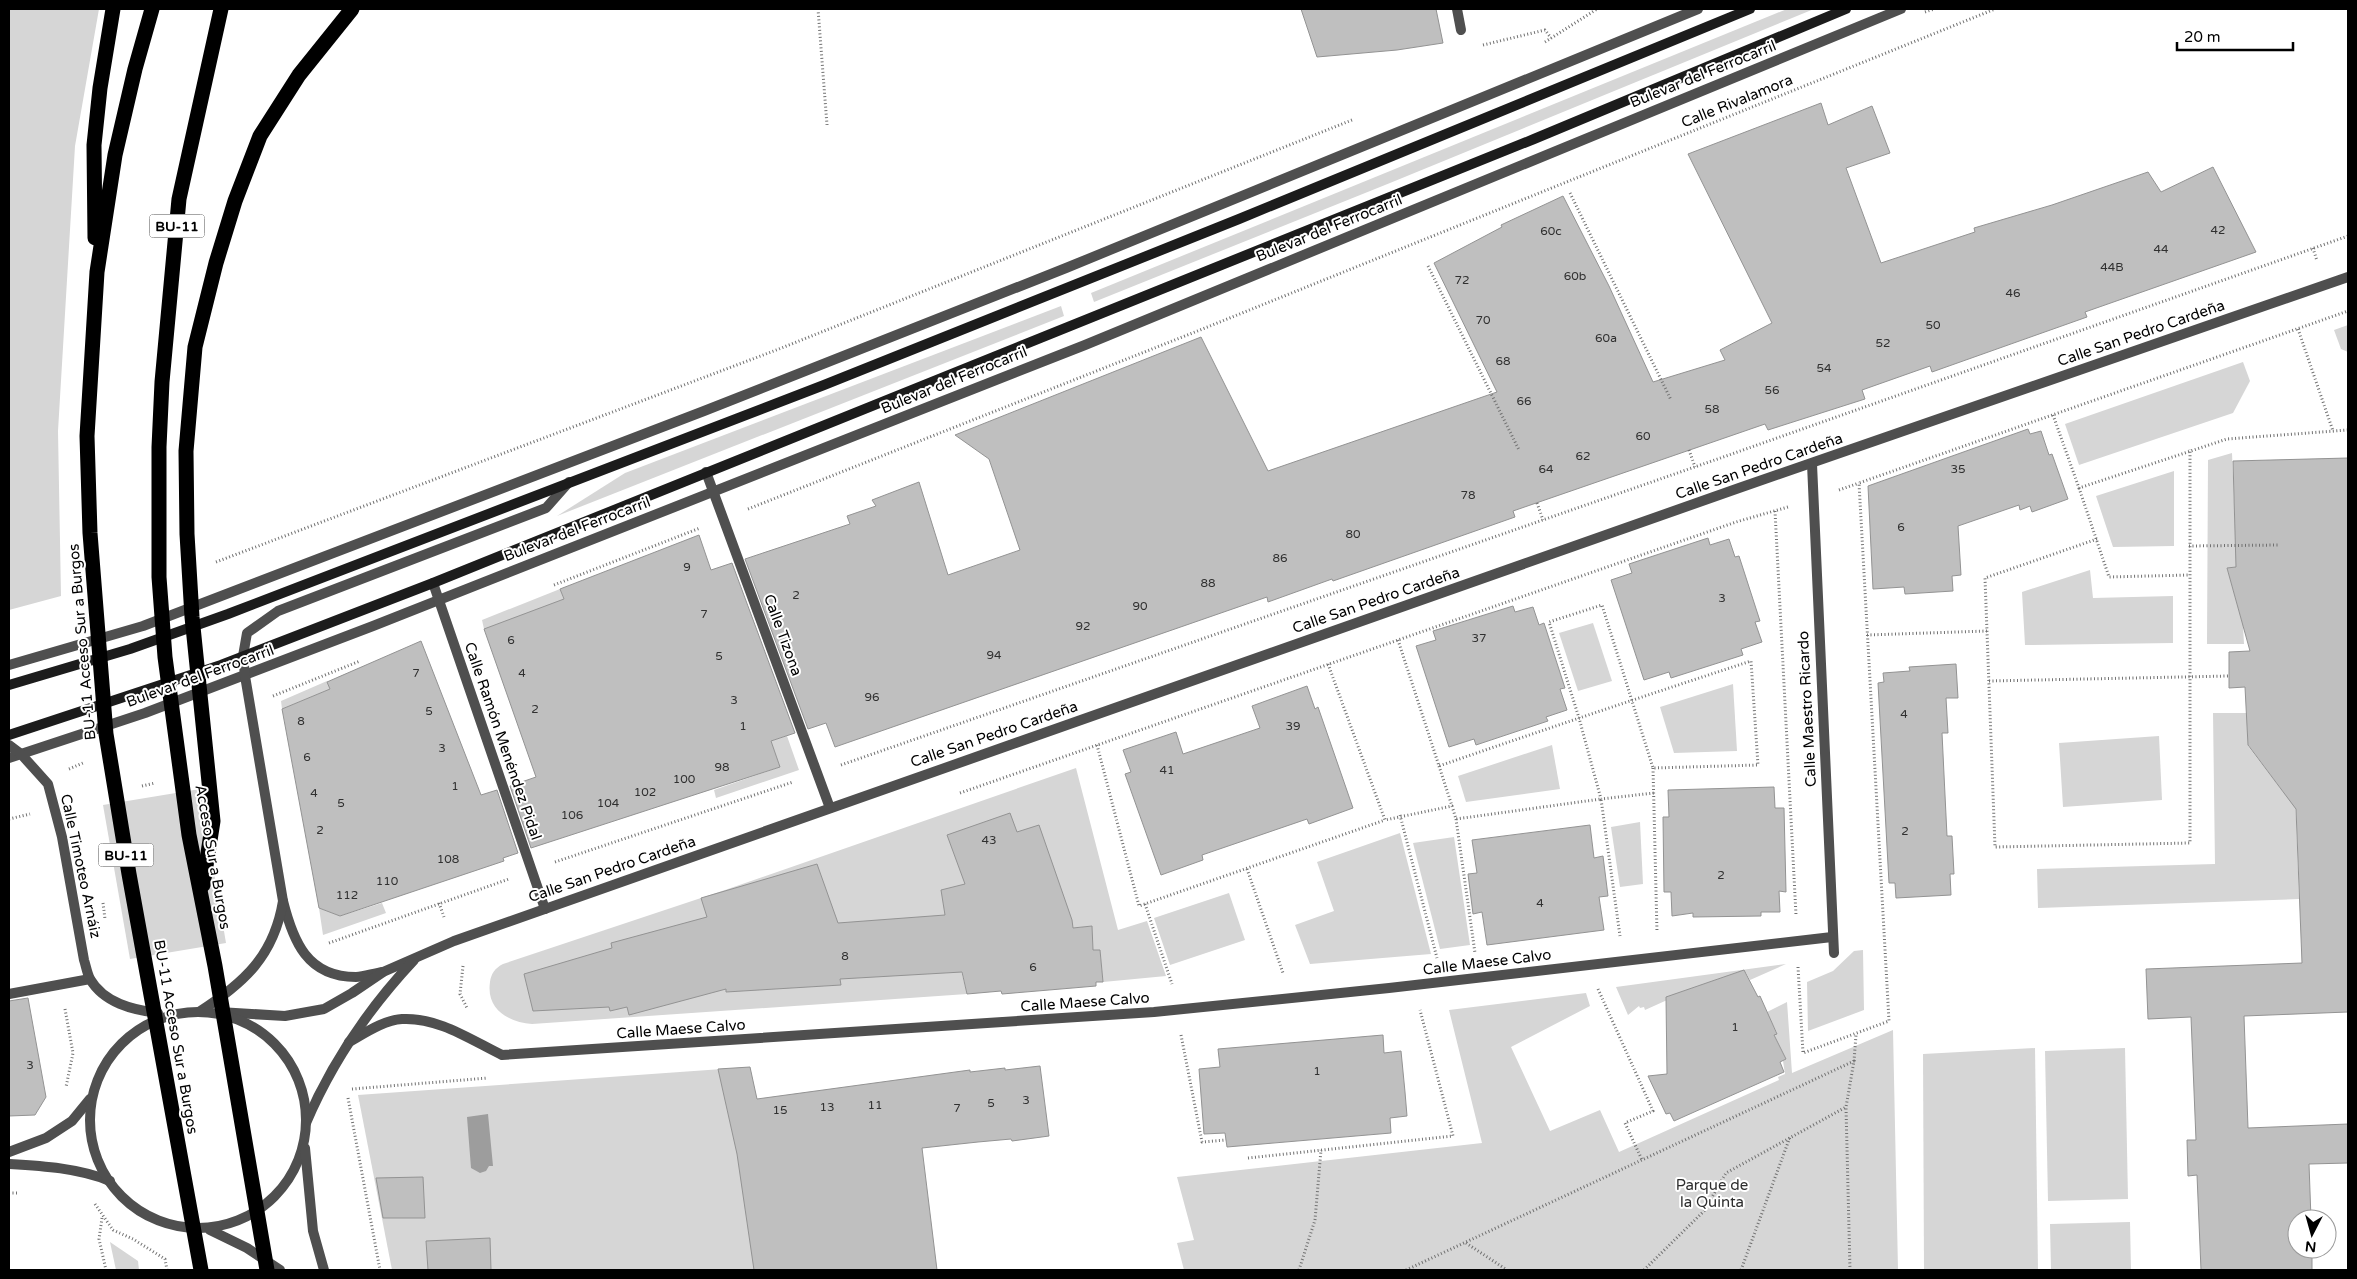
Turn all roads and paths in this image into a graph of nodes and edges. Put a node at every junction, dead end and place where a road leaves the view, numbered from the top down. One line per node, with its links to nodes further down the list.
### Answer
1 (113, 9): 21 (highway)
2 (152, 9): 21 (highway, BU-11 Acceso Sur a Burgos / BU-11)
3 (221, 9): 94 (highway, Acceso Sur a Burgos / BU-11)
4 (352, 9): 94 (highway)
5 (818, 9): 16 (path)
6 (1458, 9): 12 (street)
7 (1698, 9): 62 (street)
8 (1750, 9): 37 (main road, Bulevar del Ferrocarril)
9 (1846, 9): 36 (main road, Bulevar del Ferrocarril)
10 (1901, 9): 40 (street, Bulevar del Ferrocarril)
11 (1995, 9): 18 (path, Calle Rivalamora)
12 (1461, 30)
13 (1551, 38): 14 (path)
14 (1479, 46)
15 (1354, 119): 48 (path)
16 (827, 125)
17 (1570, 193): 25 (path)
18 (1488, 213)
19 (2348, 236): 32 (path)
20 (1428, 266): 30 (path)
21 (97, 272): 143 (highway, BU-11 Acceso Sur a Burgos / BU-11)
22 (2348, 277): 34 (street, Calle San Pedro Cardeña)
23 (2348, 311): 24 (path)
24 (2298, 329): 26 (path); 28 (path)
25 (1671, 400)
26 (2053, 415): 38 (path); 39 (path)
27 (2348, 430): 28 (path)
28 (2333, 431): 29 (path)
29 (2190, 449): 39 (path); 52 (path)
30 (1519, 450)
31 (1689, 450): 35 (path, Calle San Pedro Cardeña)
32 (1730, 455): 33 (path); 35 (path)
33 (1732, 463)
34 (1812, 464): 85 (street, Calle San Pedro Cardeña); 102 (street, Calle Maestro Ricardo)
35 (1695, 467): 47 (path)
36 (706, 472): 40 (street, Calle Tizona); 55 (main road, Bulevar del Ferrocarril)
37 (569, 482): 60 (street, Bulevar del Ferrocarril); 67 (main road, Bulevar del Ferrocarril)
38 (1859, 483): 41 (path); 58 (path)
39 (2080, 488): 49 (path)
40 (714, 491): 56 (street, Bulevar del Ferrocarril); 85 (street, Calle Tizona)
41 (1836, 491)
42 (1537, 503): 47 (path)
43 (1792, 506): 44 (path)
44 (1775, 511): 46 (path); 100 (path)
45 (1747, 514): 46 (path)
46 (1748, 518): 59 (path)
47 (1543, 520): 78 (path)
48 (278, 538): 50 (path); 53 (path)
49 (2097, 539): 54 (path); 57 (path)
50 (279, 544)
51 (2279, 545): 52 (path)
52 (2189, 546): 54 (path)
53 (209, 565)
54 (2189, 575): 64 (path)
55 (433, 583): 56 (street, Calle Ramón Menéndez Pidal); 60 (main road, Bulevar del Ferrocarril)
56 (438, 600): 63 (street, Bulevar del Ferrocarril); 98 (street, Calle Ramón Menéndez Pidal)
57 (1987, 631): 58 (path); 66 (path)
58 (1868, 635): 123 (path)
59 (1398, 640): 61 (path); 77 (path)
60 (243, 656): 63 (street); 72 (main road, Bulevar del Ferrocarril)
61 (1328, 664): 74 (path); 90 (path)
62 (9, 665)
63 (245, 676): 75 (street, Bulevar del Ferrocarril); 95 (street)
64 (2189, 676): 65 (path); 66 (path); 66 (path)
65 (2229, 676)
66 (1989, 680)
67 (9, 685)
68 (270, 690): 70 (path)
69 (1633, 700): 71 (path); 71 (path); 79 (path); 79 (path)
70 (273, 706)
71 (1579, 718): 77 (path); 83 (path)
72 (9, 735)
73 (9, 745): 75 (street, Calle Timoteo Arnáiz)
74 (1097, 745): 82 (path); 97 (path)
75 (21, 754): 76 (street, Bulevar del Ferrocarril); 113 (street, Calle Timoteo Arnáiz)
76 (9, 758)
77 (1438, 766): 84 (path)
78 (835, 767)
79 (1653, 768): 81 (path)
80 (791, 782): 91 (path)
81 (1654, 793): 83 (path); 101 (path)
82 (957, 794)
83 (1601, 799): 89 (path); 103 (path)
84 (1452, 806): 87 (path); 89 (path)
85 (830, 808): 98 (street, Calle San Pedro Cardeña)
86 (30, 814): 88 (path)
87 (1400, 815): 90 (path); 109 (path)
88 (9, 819)
89 (1456, 819): 106 (path)
90 (1385, 820): 92 (path)
91 (559, 861)
92 (1247, 869): 97 (path); 112 (path)
93 (511, 878): 96 (path)
94 (201, 894): 144 (highway, Acceso Sur a Burgos / BU-11)
95 (282, 901): 111 (street); 119 (street)
96 (439, 904): 99 (path); 104 (path)
97 (1145, 904): 115 (path)
98 (545, 909): 107 (street, Calle San Pedro Cardeña)
99 (444, 915)
100 (1797, 919)
101 (1666, 934)
102 (1832, 937): 105 (street, Calle Maestro Ricardo); 124 (street, Calle Maese Calvo)
103 (1621, 939)
104 (326, 944)
105 (1834, 953)
106 (1476, 956)
107 (416, 957): 111 (street, Calle San Pedro Cardeña); 124 (street, Calle San Pedro Cardeña)
108 (1798, 959): 123 (path)
109 (1434, 961)
110 (472, 963): 118 (path)
111 (383, 972): 120 (street, Calle San Pedro Cardeña)
112 (1275, 977)
113 (90, 979): 116 (street); 121 (street)
114 (1596, 984): 136 (path)
115 (1164, 988)
116 (9, 994)
117 (1418, 1004): 133 (path)
118 (470, 1010)
119 (199, 1012): 120 (street, Calle San Pedro Cardeña); 121 (street, Calle San Pedro Cardeña)
120 (219, 1012): 129 (street)
121 (169, 1015): 127 (street)
122 (1180, 1030): 131 (path)
123 (1856, 1035): 125 (path)
124 (349, 1042): 129 (street, Calle San Pedro Cardeña)
125 (1854, 1061): 128 (path); 136 (path)
126 (494, 1078): 147 (path)
127 (90, 1099): 134 (street); 138 (street)
128 (1846, 1107): 130 (path); 153 (path)
129 (306, 1123): 132 (street)
130 (1791, 1137): 151 (path); 152 (path)
131 (1226, 1140)
132 (305, 1146): 139 (street); 146 (street)
133 (1321, 1150): 135 (path); 148 (path)
134 (9, 1152)
135 (1248, 1158)
136 (1642, 1160): 140 (path)
137 (9, 1164): 138 (street)
138 (110, 1181): 139 (street)
139 (210, 1230): 145 (street)
140 (1465, 1242): 149 (path); 150 (path)
141 (106, 1270): 142 (path)
142 (167, 1270)
143 (201, 1270)
144 (267, 1270)
145 (280, 1270)
146 (324, 1270)
147 (380, 1270)
148 (1298, 1270)
149 (1406, 1270)
150 (1508, 1270)
151 (1644, 1270)
152 (1741, 1270)
153 (1850, 1270)

